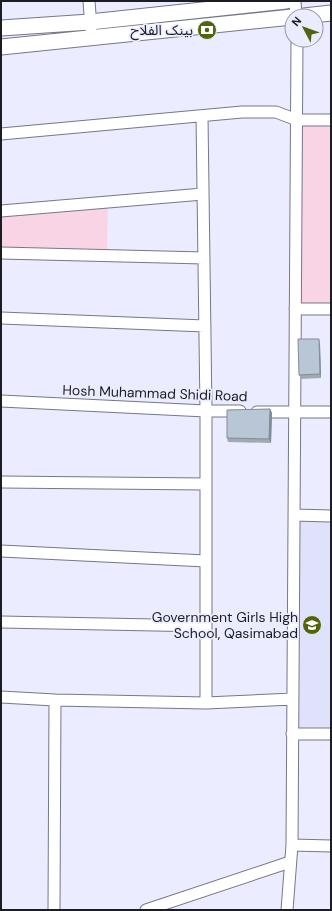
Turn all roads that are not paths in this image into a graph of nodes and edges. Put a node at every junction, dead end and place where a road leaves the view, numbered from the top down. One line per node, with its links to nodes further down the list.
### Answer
1 (89, 1): 4 (street)
2 (286, 1): 4 (main road)
3 (284, 18): 6 (main road)
4 (90, 22): 5 (main road); 6 (street)
5 (1, 28)
6 (92, 38): 7 (main road)
7 (1, 47)
8 (297, 48): 10 (street)
9 (202, 116): 10 (street); 12 (street); 13 (street)
10 (297, 120): 11 (street); 17 (street)
11 (331, 120)
12 (1, 134)
13 (203, 194): 14 (street); 16 (street)
14 (1, 211)
15 (1, 253): 16 (street)
16 (204, 258): 20 (street)
17 (295, 309): 18 (street); 24 (street)
18 (331, 309)
19 (1, 318): 20 (street)
20 (205, 326): 22 (street)
21 (1, 401): 22 (street, Hosh Muhammad Shidi Road)
22 (206, 411): 24 (street, Hosh Muhammad Shidi Road); 26 (street)
23 (331, 412): 24 (street, Hosh Muhammad Shidi Road)
24 (294, 413): 27 (street)
25 (1, 482): 26 (street)
26 (206, 484): 30 (street)
27 (294, 515): 28 (street); 34 (street)
28 (331, 516)
29 (1, 551): 30 (street)
30 (206, 561): 32 (street)
31 (1, 622): 32 (street)
32 (206, 626): 36 (street)
33 (1, 697): 35 (street)
34 (293, 699): 36 (street); 37 (street)
35 (55, 700): 36 (street); 42 (street)
36 (206, 703)
37 (292, 734): 38 (street); 39 (street)
38 (331, 734)
39 (292, 845): 40 (street); 41 (street)
40 (331, 846)
41 (290, 862): 43 (street); 44 (street)
42 (54, 910)
43 (146, 910)
44 (287, 910)

